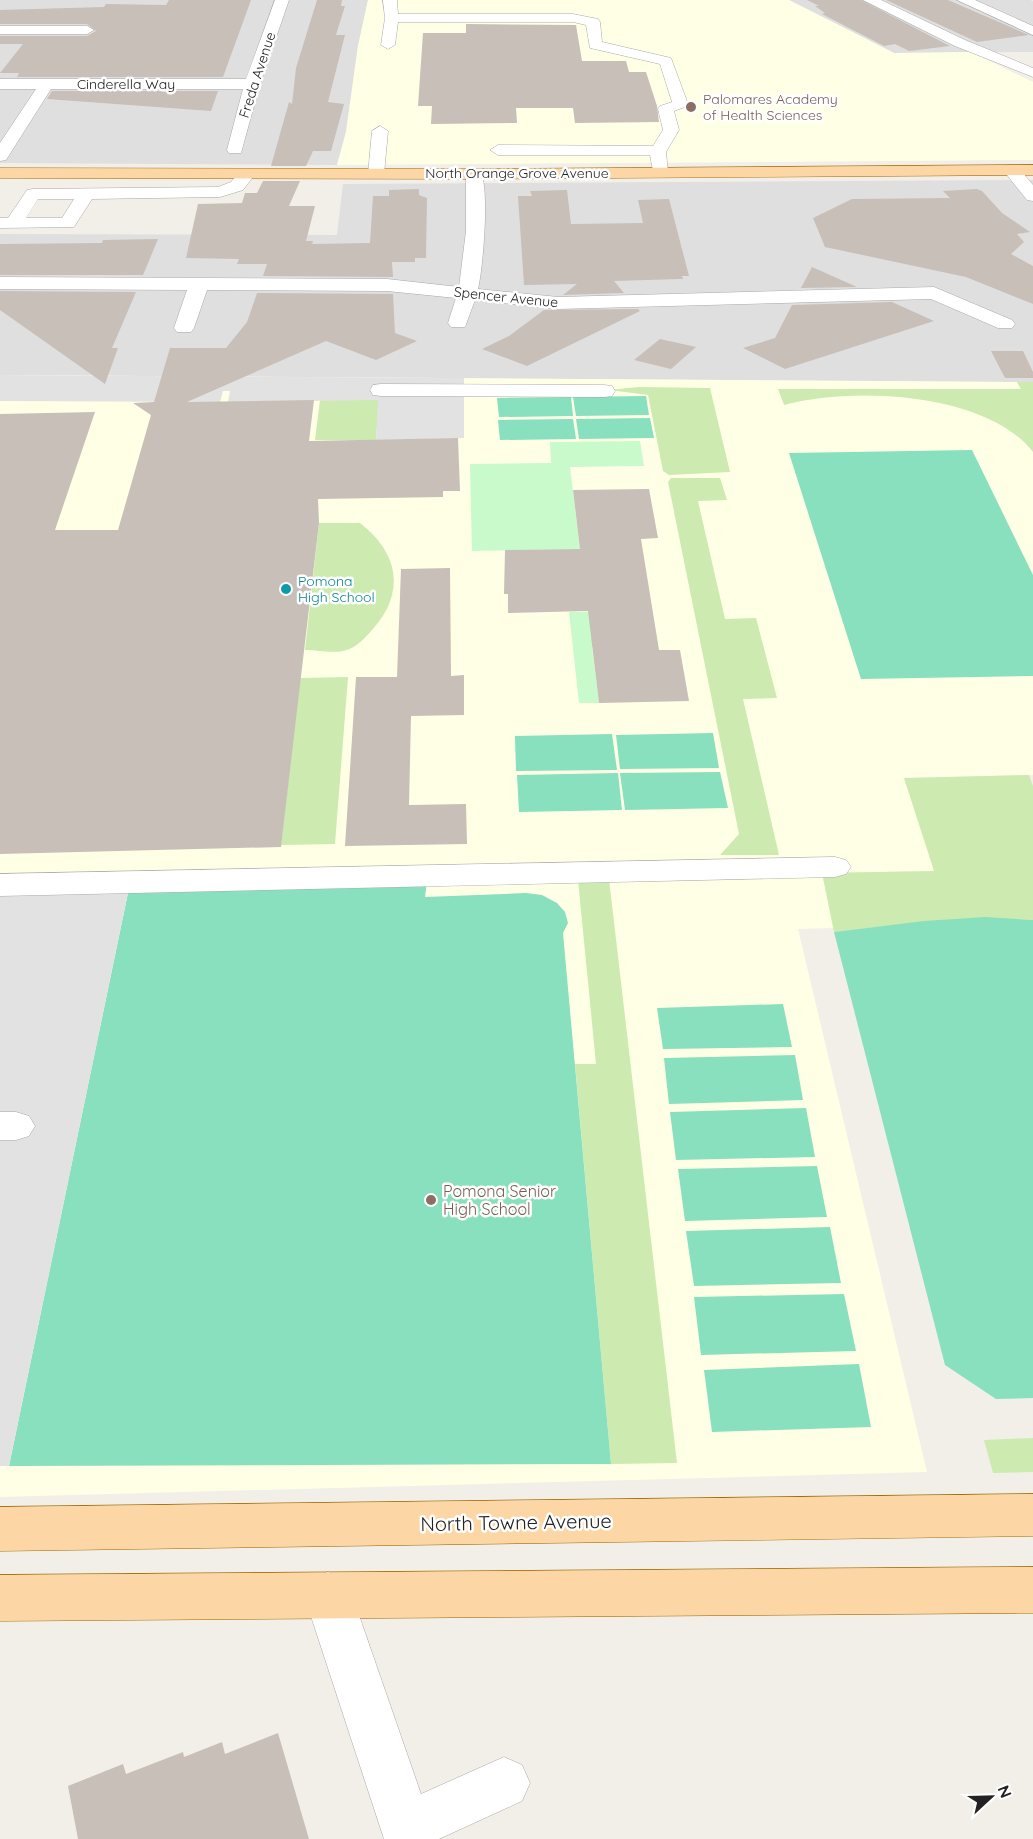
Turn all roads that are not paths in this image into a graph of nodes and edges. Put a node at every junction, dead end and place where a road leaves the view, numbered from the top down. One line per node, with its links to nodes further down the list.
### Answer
1 (282, 0): 14 (street, Freda Avenue)
2 (390, 0): 5 (street)
3 (870, 0): 10 (street)
4 (964, 0): 8 (street)
5 (392, 18): 9 (street); 19 (street)
6 (0, 30): 7 (street)
7 (87, 30)
8 (1033, 31)
9 (388, 45)
10 (990, 56): 11 (street); 12 (street)
11 (1033, 56)
12 (1033, 73)
13 (0, 84): 15 (street, Cinderella Way)
14 (252, 84): 15 (street, Cinderella Way); 17 (street, Freda Avenue)
15 (46, 85): 20 (street)
16 (380, 130): 26 (street)
17 (235, 150)
18 (498, 150): 19 (street)
19 (658, 152): 23 (street)
20 (0, 156)
21 (1011, 170): 22 (main road, North Orange Grove Avenue); 23 (main road, North Orange Grove Avenue); 29 (street)
22 (1033, 170)
23 (660, 172): 27 (main road, North Orange Grove Avenue)
24 (0, 173): 25 (main road, North Orange Grove Avenue)
25 (247, 174): 26 (main road, North Orange Grove Avenue); 28 (street)
26 (376, 174): 27 (main road, North Orange Grove Avenue)
27 (474, 174): 33 (street)
28 (86, 194): 30 (street); 30 (street)
29 (1033, 196)
30 (7, 223)
31 (0, 283): 32 (street, Spencer Avenue)
32 (199, 284): 33 (street, Spencer Avenue); 36 (street)
33 (467, 294): 34 (street); 35 (street, Spencer Avenue)
34 (458, 323)
35 (1005, 324)
36 (184, 328)
37 (381, 390): 38 (street)
38 (604, 391)
39 (835, 867): 40 (street)
40 (0, 885)
41 (1033, 1515): 42 (main road, North Towne Avenue)
42 (0, 1529)
43 (1033, 1590): 44 (main road)
44 (328, 1595): 45 (main road); 47 (street)
45 (0, 1598)
46 (504, 1783): 47 (street)
47 (408, 1833)

